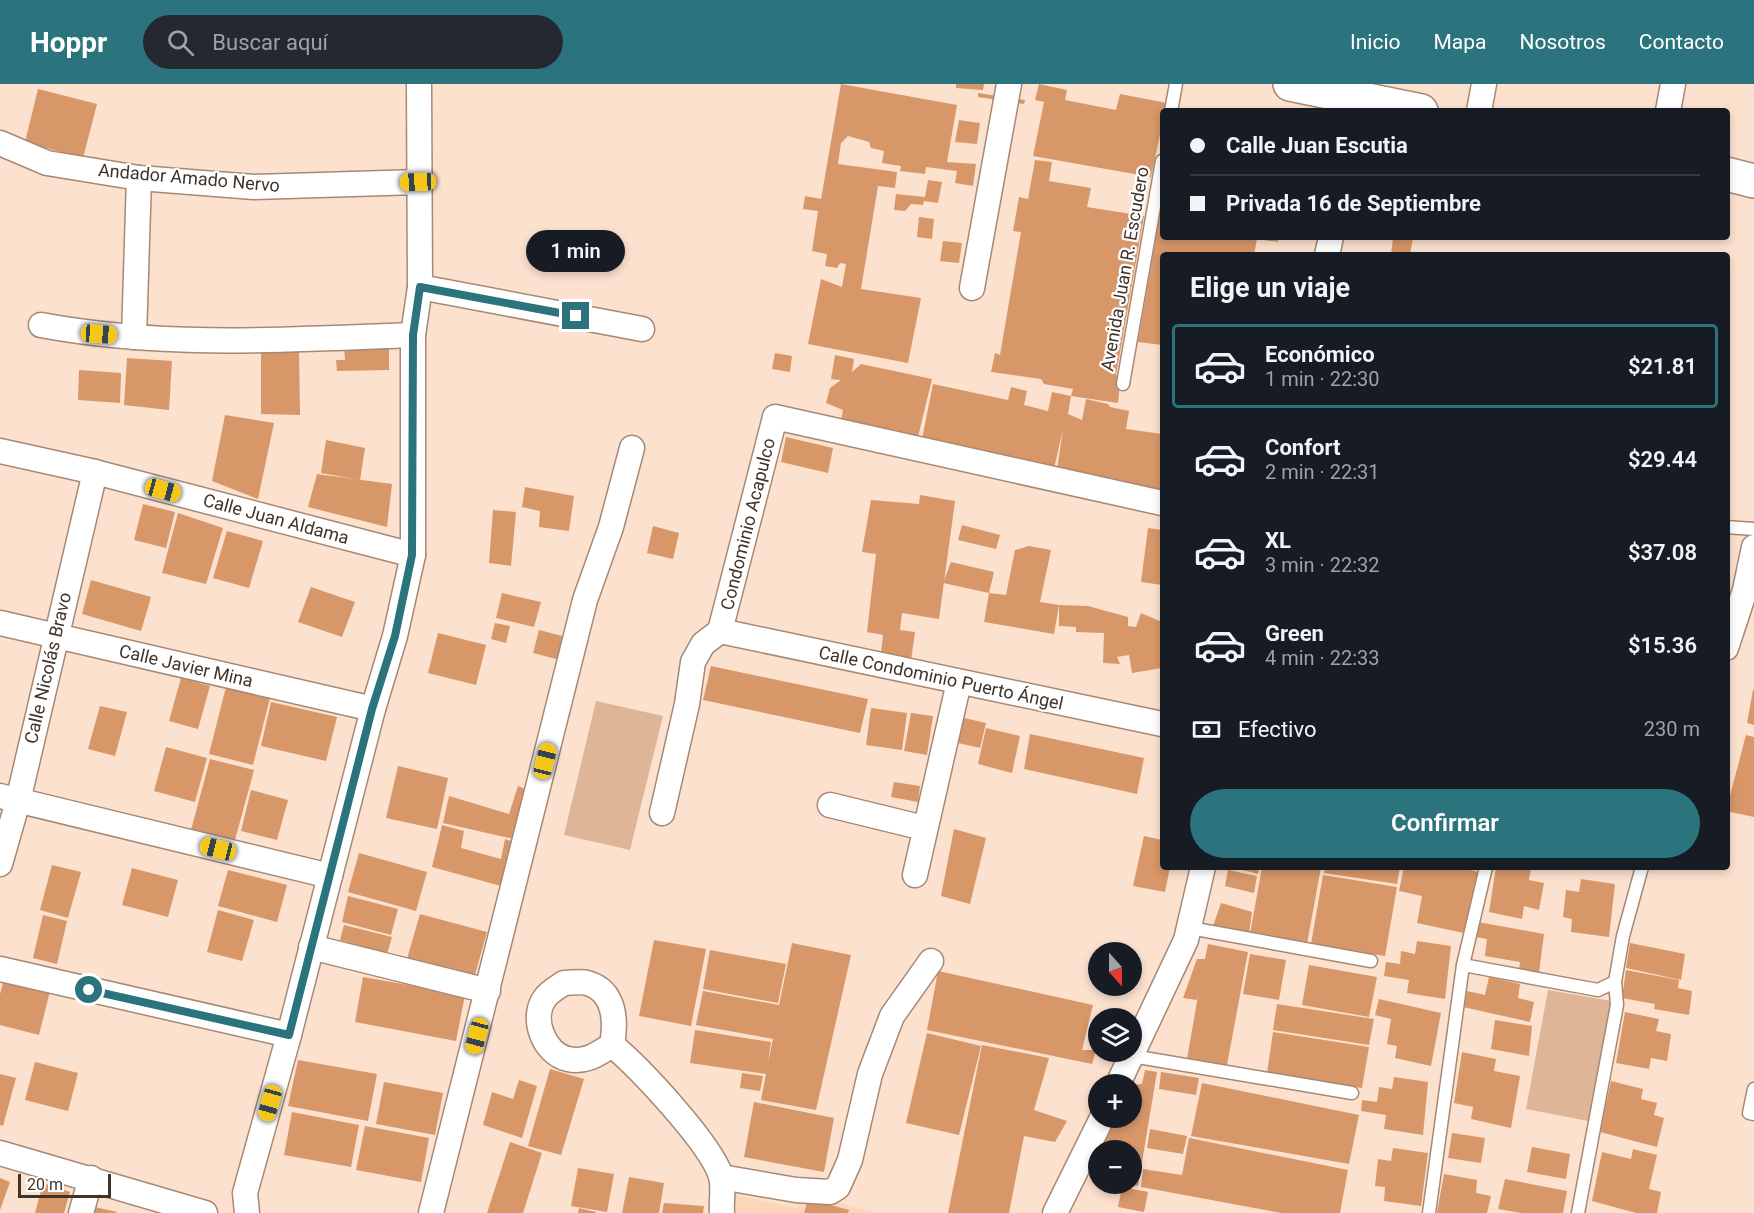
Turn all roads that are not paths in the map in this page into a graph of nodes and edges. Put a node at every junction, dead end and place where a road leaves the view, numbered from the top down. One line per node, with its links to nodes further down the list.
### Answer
1 (419, 84): 17 (street)
2 (1009, 84): 19 (street)
3 (1176, 84): 8 (lane)
4 (1484, 84): 10 (street)
5 (1673, 84): 11 (street)
6 (1299, 85): 7 (main road)
7 (1361, 105): 9 (main road)
8 (1172, 108)
9 (1391, 108)
10 (1480, 108)
11 (1669, 108)
12 (0, 143): 15 (street, Andador Amado Nervo)
13 (1160, 172): 24 (lane, Avenida Juan R. Escudero)
14 (1730, 175): 16 (main road)
15 (139, 178): 17 (street, Andador Amado Nervo); 23 (street)
16 (1754, 181)
17 (418, 182): 18 (street)
18 (420, 287): 21 (street); 22 (street)
19 (972, 288)
20 (41, 326): 23 (street)
21 (642, 329)
22 (413, 335): 23 (street); 32 (street)
23 (134, 337)
24 (1123, 384)
25 (632, 448): 57 (street)
26 (0, 451): 27 (street, Calle Juan Aldama)
27 (95, 472): 32 (street, Calle Juan Aldama); 35 (street, Calle Nicolás Bravo)
28 (1160, 503): 34 (street, Condominio Acapulco)
29 (1730, 527): 30 (lane)
30 (1754, 529)
31 (1754, 547): 36 (street)
32 (412, 555): 38 (street)
33 (0, 622): 35 (street, Calle Javier Mina)
34 (720, 631): 37 (street, Calle Condominio Puerto Ángel); 42 (street)
35 (55, 636): 38 (street, Calle Javier Mina); 40 (street, Calle Nicolás Bravo)
36 (1730, 636)
37 (959, 682): 39 (street, Calle Condominio Puerto Ángel); 43 (street)
38 (372, 709): 49 (street)
39 (1160, 724)
40 (9, 799): 44 (street, Calle Nicolás Bravo); 49 (street)
41 (830, 805): 43 (street)
42 (662, 813)
43 (924, 828): 48 (street)
44 (0, 864)
45 (1202, 870): 50 (street)
46 (1485, 870): 54 (lane)
47 (1641, 870): 56 (lane)
48 (915, 875)
49 (330, 876): 51 (street)
50 (1190, 928): 53 (lane); 58 (street)
51 (311, 947): 57 (street); 59 (street)
52 (931, 961): 67 (street)
53 (1371, 961)
54 (1462, 965): 56 (lane); 75 (lane)
55 (0, 969): 59 (street)
56 (1615, 982): 76 (lane)
57 (488, 992): 72 (street)
58 (1142, 1034)
59 (289, 1035): 71 (street)
60 (612, 1046): 67 (street)
61 (1142, 1058): 63 (lane)
62 (1754, 1089): 64 (lane)
63 (1352, 1092)
64 (1754, 1114)
65 (1097, 1128): 74 (street)
66 (0, 1153): 68 (street)
67 (721, 1177): 73 (street)
68 (91, 1178): 69 (street); 70 (street)
69 (81, 1213)
70 (205, 1213)
71 (247, 1213)
72 (431, 1213)
73 (722, 1213)
74 (1055, 1213)
75 (1429, 1213)
76 (1578, 1213)

